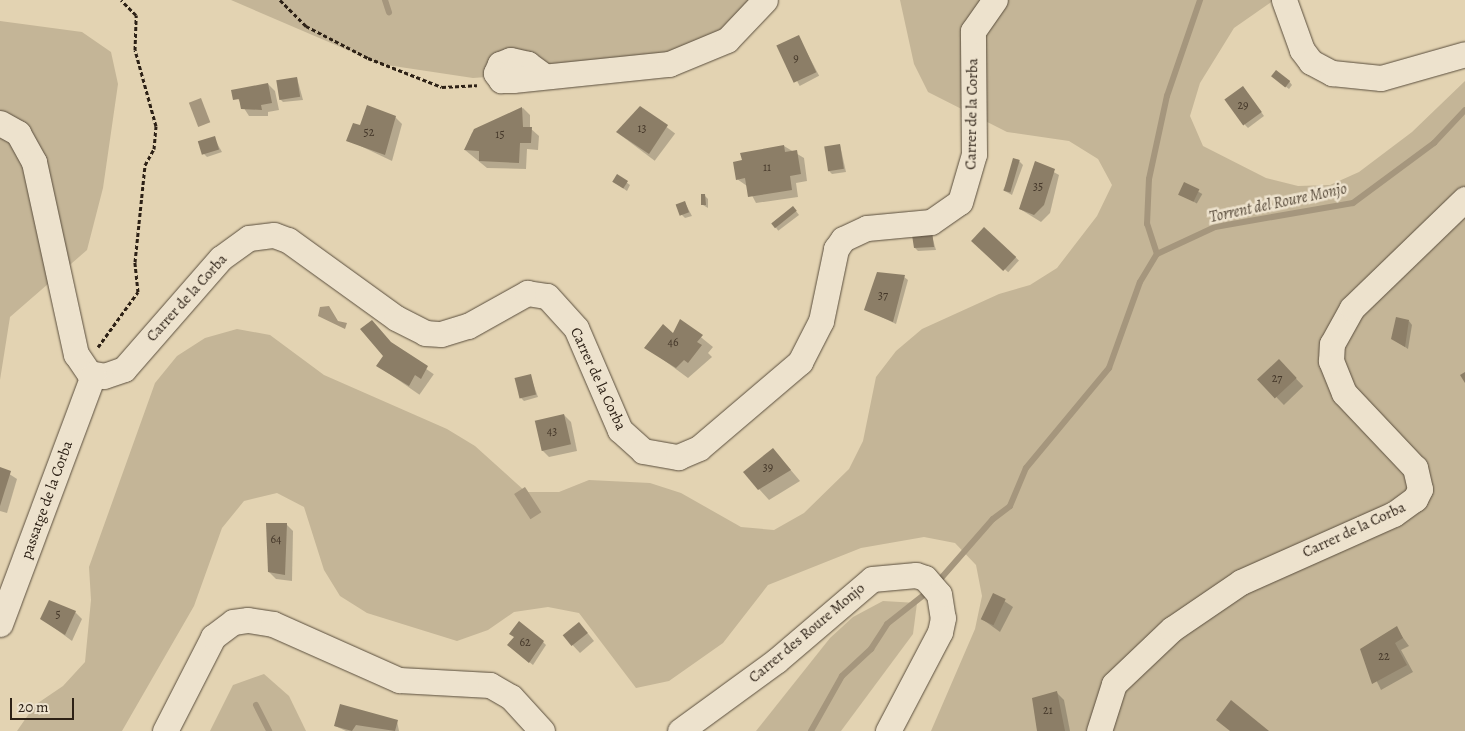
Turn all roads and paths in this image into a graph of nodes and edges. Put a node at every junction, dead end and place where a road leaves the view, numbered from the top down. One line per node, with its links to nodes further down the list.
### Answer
1 (122, 0): 10 (path)
2 (280, 0): 7 (path)
3 (765, 0): 7 (street)
4 (995, 0): 10 (street, Carrer de la Corba)
5 (1284, 0): 6 (street)
6 (1465, 54)
7 (501, 80)
8 (0, 123): 10 (street)
9 (1465, 199): 16 (street, Carrer de la Corba)
10 (91, 374): 11 (street, passatge de la Corba)
11 (0, 624)
12 (165, 731): 13 (street)
13 (542, 731)
14 (680, 731): 15 (street, Carrer des Roure Monjo)
15 (888, 731)
16 (1099, 731)

